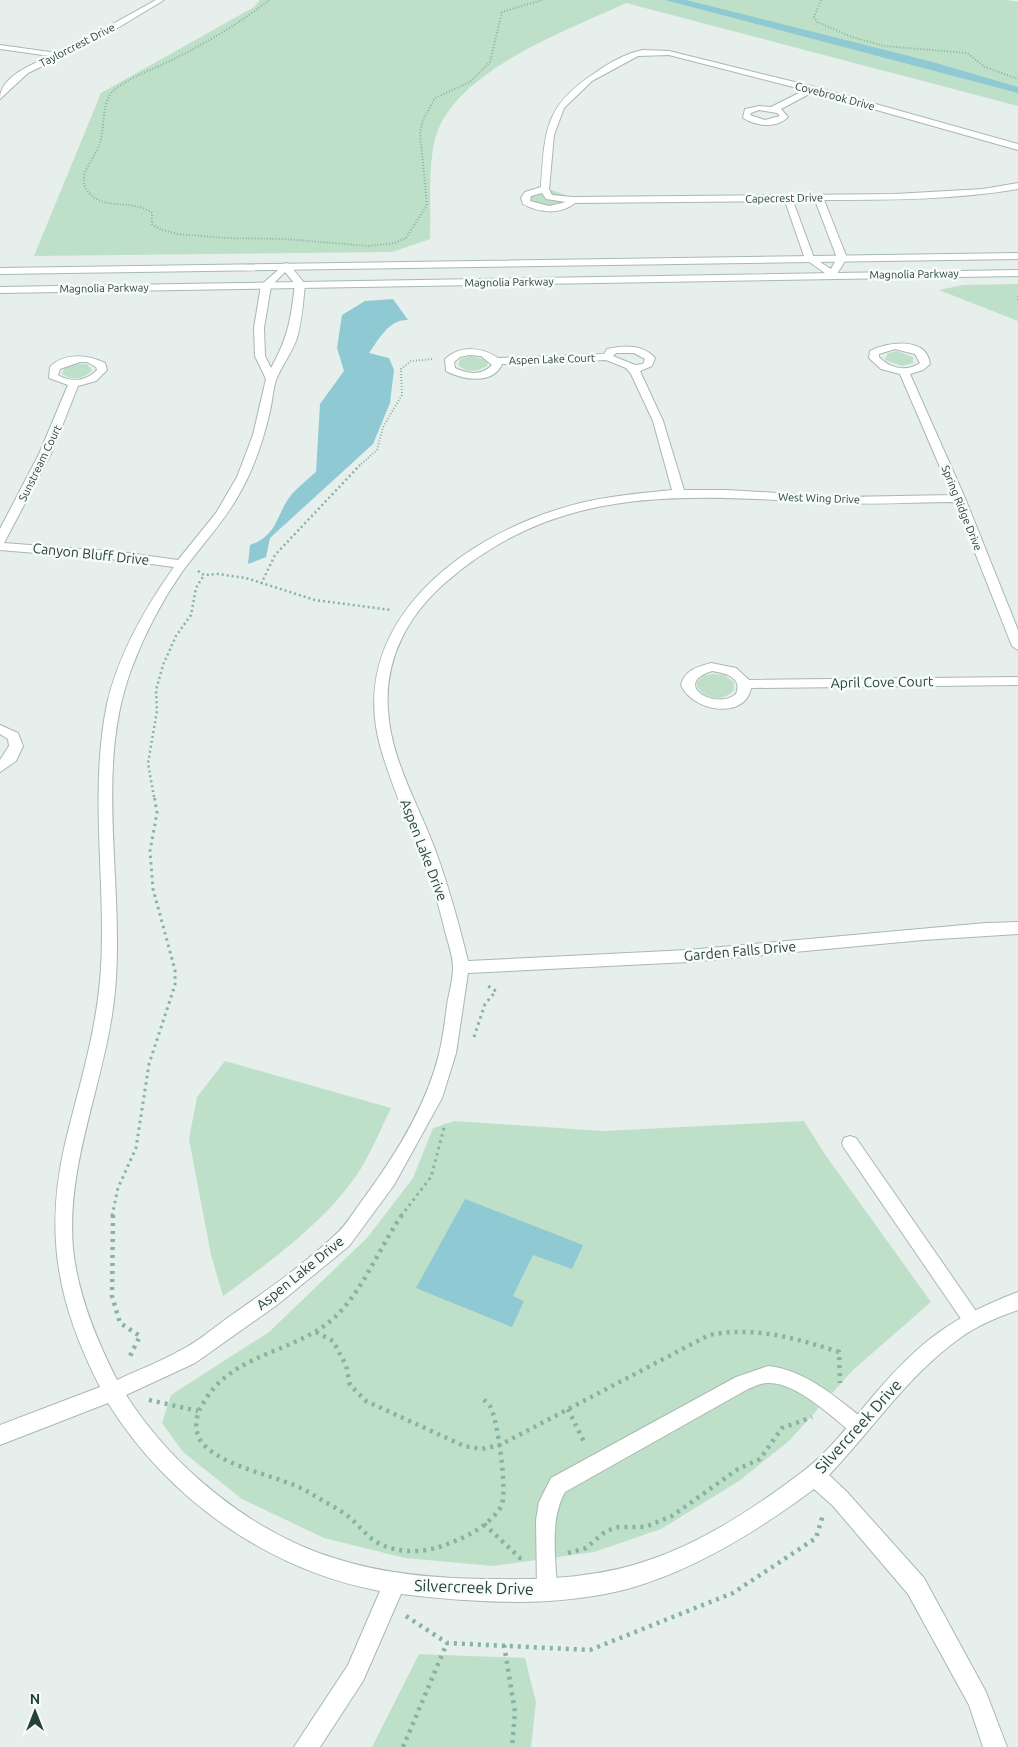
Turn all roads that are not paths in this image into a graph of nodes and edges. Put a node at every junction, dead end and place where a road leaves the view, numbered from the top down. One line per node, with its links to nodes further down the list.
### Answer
1 (161, 0): 7 (street, Taylorcrest Drive)
2 (646, 43): 5 (street)
3 (655, 43): 6 (street)
4 (0, 47): 7 (street)
5 (636, 53): 6 (street, Covebrook Drive); 13 (street)
6 (669, 53): 8 (street, Covebrook Drive)
7 (58, 55): 9 (street, Taylorcrest Drive)
8 (812, 89): 10 (street); 11 (street, Covebrook Drive)
9 (0, 97)
10 (774, 109)
11 (1018, 147)
12 (1018, 186): 15 (street, Capecrest Drive)
13 (547, 193): 16 (street, Capecrest Drive); 16 (street)
14 (788, 198): 15 (street, Capecrest Drive); 16 (street, Capecrest Drive); 19 (street)
15 (819, 198): 18 (street)
16 (572, 200)
17 (1018, 256): 18 (street, Magnolia Parkway)
18 (842, 258): 19 (street, Magnolia Parkway); 23 (street)
19 (810, 259): 20 (street, Magnolia Parkway); 23 (street)
20 (286, 266): 21 (street, Magnolia Parkway); 24 (street); 25 (street)
21 (0, 271)
22 (1018, 273): 23 (street, Magnolia Parkway)
23 (832, 275): 24 (street, Magnolia Parkway)
24 (300, 284): 25 (street, Magnolia Parkway); 31 (street)
25 (266, 285): 26 (street, Magnolia Parkway); 31 (street)
26 (0, 290)
27 (607, 357): 28 (street, Aspen Lake Court); 29 (street, Aspen Lake Court); 29 (street, Aspen Lake Court)
28 (496, 361): 28 (street, Aspen Lake Court)
29 (633, 369): 33 (street)
30 (904, 371): 34 (street, Spring Ridge Drive)
31 (271, 379): 37 (street)
32 (74, 383): 35 (street, Sunstream Court)
33 (679, 493): 34 (street, West Wing Drive); 44 (street, Aspen Lake Drive)
34 (959, 498): 38 (street, Spring Ridge Drive)
35 (0, 540)
36 (0, 546): 37 (street, Canyon Bluff Drive)
37 (181, 564): 48 (street)
38 (1018, 646)
39 (1018, 681): 40 (street, April Cove Court)
40 (745, 684)
41 (0, 730): 42 (street)
42 (0, 767)
43 (1018, 928): 44 (street, Garden Falls Drive)
44 (461, 967): 48 (street, Aspen Lake Drive)
45 (850, 1143): 47 (lane)
46 (1018, 1301): 47 (street, Silvercreek Drive)
47 (972, 1320): 49 (street, Silvercreek Drive)
48 (112, 1392): 50 (street, Aspen Lake Drive); 53 (street, Silvercreek Drive)
49 (858, 1426): 51 (street, Silvercreek Drive); 52 (lane)
50 (0, 1434)
51 (814, 1476): 52 (street, Silvercreek Drive); 55 (street)
52 (547, 1590): 53 (street, Silvercreek Drive)
53 (390, 1593): 54 (street)
54 (306, 1747)
55 (995, 1747)

